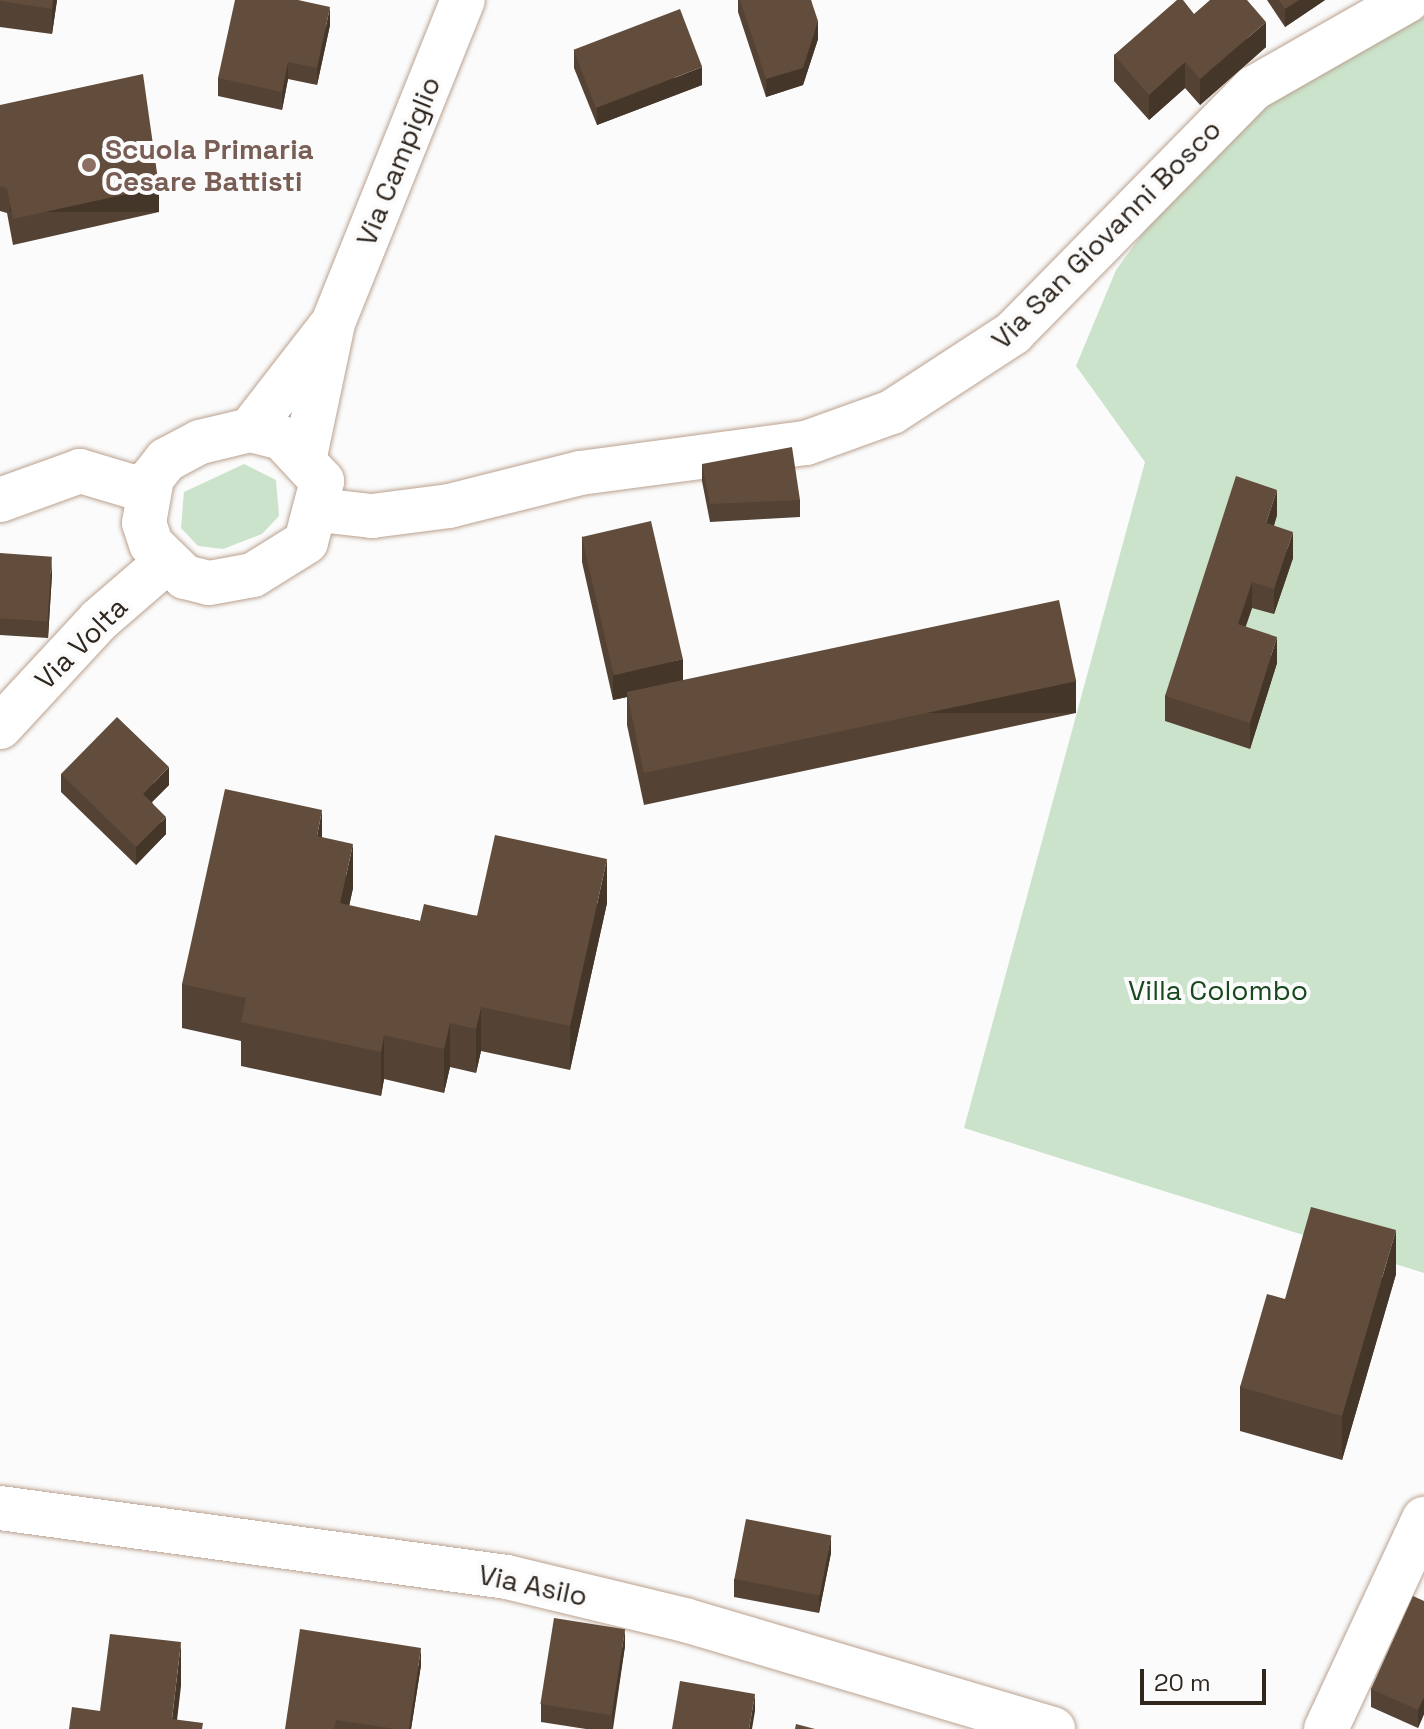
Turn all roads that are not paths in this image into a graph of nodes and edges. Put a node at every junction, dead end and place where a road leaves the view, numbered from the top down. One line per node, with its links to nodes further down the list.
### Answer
1 (463, 0): 3 (street, Via Campiglio)
2 (1408, 0): 8 (street, Via San Giovanni Bosco)
3 (333, 323): 4 (street, Via Campiglio); 5 (street, Via Campiglio)
4 (250, 430): 5 (street); 6 (street)
5 (305, 456): 8 (street)
6 (147, 491): 7 (street); 9 (street)
7 (0, 500)
8 (319, 510): 9 (street)
9 (165, 563): 10 (street, Via Volta)
10 (0, 727)
11 (0, 1508): 13 (street, Via Asilo)
12 (1424, 1519): 14 (street)
13 (1053, 1729)
14 (1326, 1729)

